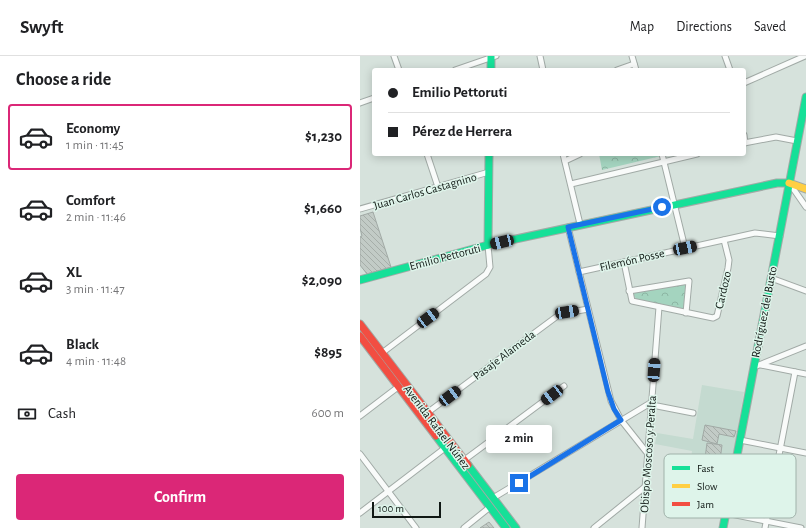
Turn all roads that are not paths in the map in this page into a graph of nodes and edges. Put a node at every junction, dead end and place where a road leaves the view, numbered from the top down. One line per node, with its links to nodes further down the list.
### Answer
1 (394, 56): 8 (street)
2 (540, 56): 11 (street)
3 (632, 56): 7 (street)
4 (725, 56): 14 (street)
5 (805, 56): 15 (street)
6 (493, 57): 9 (street); 10 (main road)
7 (634, 64): 12 (street); 13 (street)
8 (397, 68)
9 (461, 68)
10 (491, 68)
11 (543, 68)
12 (623, 68)
13 (635, 68)
14 (729, 68)
15 (746, 82)
16 (372, 99): 18 (street)
17 (806, 101): 19 (main road, Rodríguez del Busto)
18 (360, 103)
19 (797, 141): 20 (street); 30 (main road, Rodríguez del Busto)
20 (746, 143)
21 (428, 156): 32 (street)
22 (489, 156): 29 (main road)
23 (564, 156): 27 (street)
24 (576, 156): 27 (street)
25 (663, 156): 28 (street)
26 (688, 156): 28 (street)
27 (565, 161): 31 (street)
28 (664, 161): 31 (street); 34 (street)
29 (489, 172): 32 (street, Juan Carlos Castagnino); 41 (main road)
30 (789, 183): 33 (main road); 34 (main road, Emilio Pettoruti); 35 (street); 39 (main road, Rodríguez del Busto)
31 (571, 184): 37 (street)
32 (438, 187): 36 (street, Juan Carlos Castagnino)
33 (806, 189)
34 (675, 204): 37 (main road, Emilio Pettoruti); 42 (street)
35 (806, 207)
36 (360, 210)
37 (580, 224): 38 (main road, Emilio Pettoruti)
38 (568, 227): 41 (main road, Emilio Pettoruti); 44 (street)
39 (780, 236): 40 (street, Filemón Posse); 45 (main road, Rodríguez del Busto)
40 (724, 240): 42 (street, Filemón Posse); 51 (street, Cardozo)
41 (488, 245): 46 (main road, Emilio Pettoruti); 56 (street)
42 (685, 248): 43 (street, Filemón Posse)
43 (624, 262): 44 (street, Filemón Posse); 47 (street)
44 (579, 272): 50 (street)
45 (771, 278): 48 (street); 57 (main road, Rodríguez del Busto)
46 (360, 280)
47 (629, 291): 49 (street); 51 (street)
48 (806, 291)
49 (659, 307): 51 (street); 62 (street, Obispo Moscoso y Peralta)
50 (588, 309): 63 (street, Pasaje Alameda); 66 (street)
51 (686, 312)
52 (360, 324): 54 (main road, Avenida Rafael Núñez)
53 (360, 336): 54 (street); 61 (main road, Avenida Rafael Núñez)
54 (369, 336): 56 (main road, Avenida Rafael Núñez)
55 (806, 346): 57 (street)
56 (382, 353): 63 (main road, Avenida Rafael Núñez)
57 (757, 366): 58 (street); 67 (main road, Rodríguez del Busto)
58 (795, 372): 59 (street); 69 (street)
59 (806, 374)
60 (564, 386): 75 (street)
61 (398, 387): 65 (street); 68 (main road, Avenida Rafael Núñez)
62 (652, 403): 64 (street); 66 (street); 71 (street, Obispo Moscoso y Peralta)
63 (427, 413): 75 (main road, Avenida Rafael Núñez)
64 (693, 413)
65 (360, 416)
66 (621, 420): 71 (street); 78 (street)
67 (740, 440): 69 (street); 72 (main road, Rodríguez del Busto)
68 (445, 448): 77 (street); 79 (main road, Avenida Rafael Núñez)
69 (780, 448): 73 (street); 74 (street)
70 (360, 454): 77 (street)
71 (648, 454): 76 (street, Obispo Moscoso y Peralta)
72 (737, 454)
73 (779, 454)
74 (806, 454)
75 (462, 460): 78 (main road, Avenida Rafael Núñez)
76 (646, 486): 89 (street); 90 (street, Obispo Moscoso y Peralta)
77 (388, 491): 80 (street); 85 (street)
78 (493, 498): 88 (main road, Avenida Rafael Núñez)
79 (490, 508): 86 (street); 87 (main road, Avenida Rafael Núñez)
80 (360, 513)
81 (725, 518): 91 (main road, Rodríguez del Busto)
82 (751, 518): 84 (street)
83 (767, 518): 84 (street)
84 (766, 521): 92 (street); 93 (street)
85 (416, 528)
86 (464, 528)
87 (506, 528)
88 (516, 528)
89 (594, 528)
90 (642, 528)
91 (723, 528)
92 (765, 528)
93 (801, 528)

